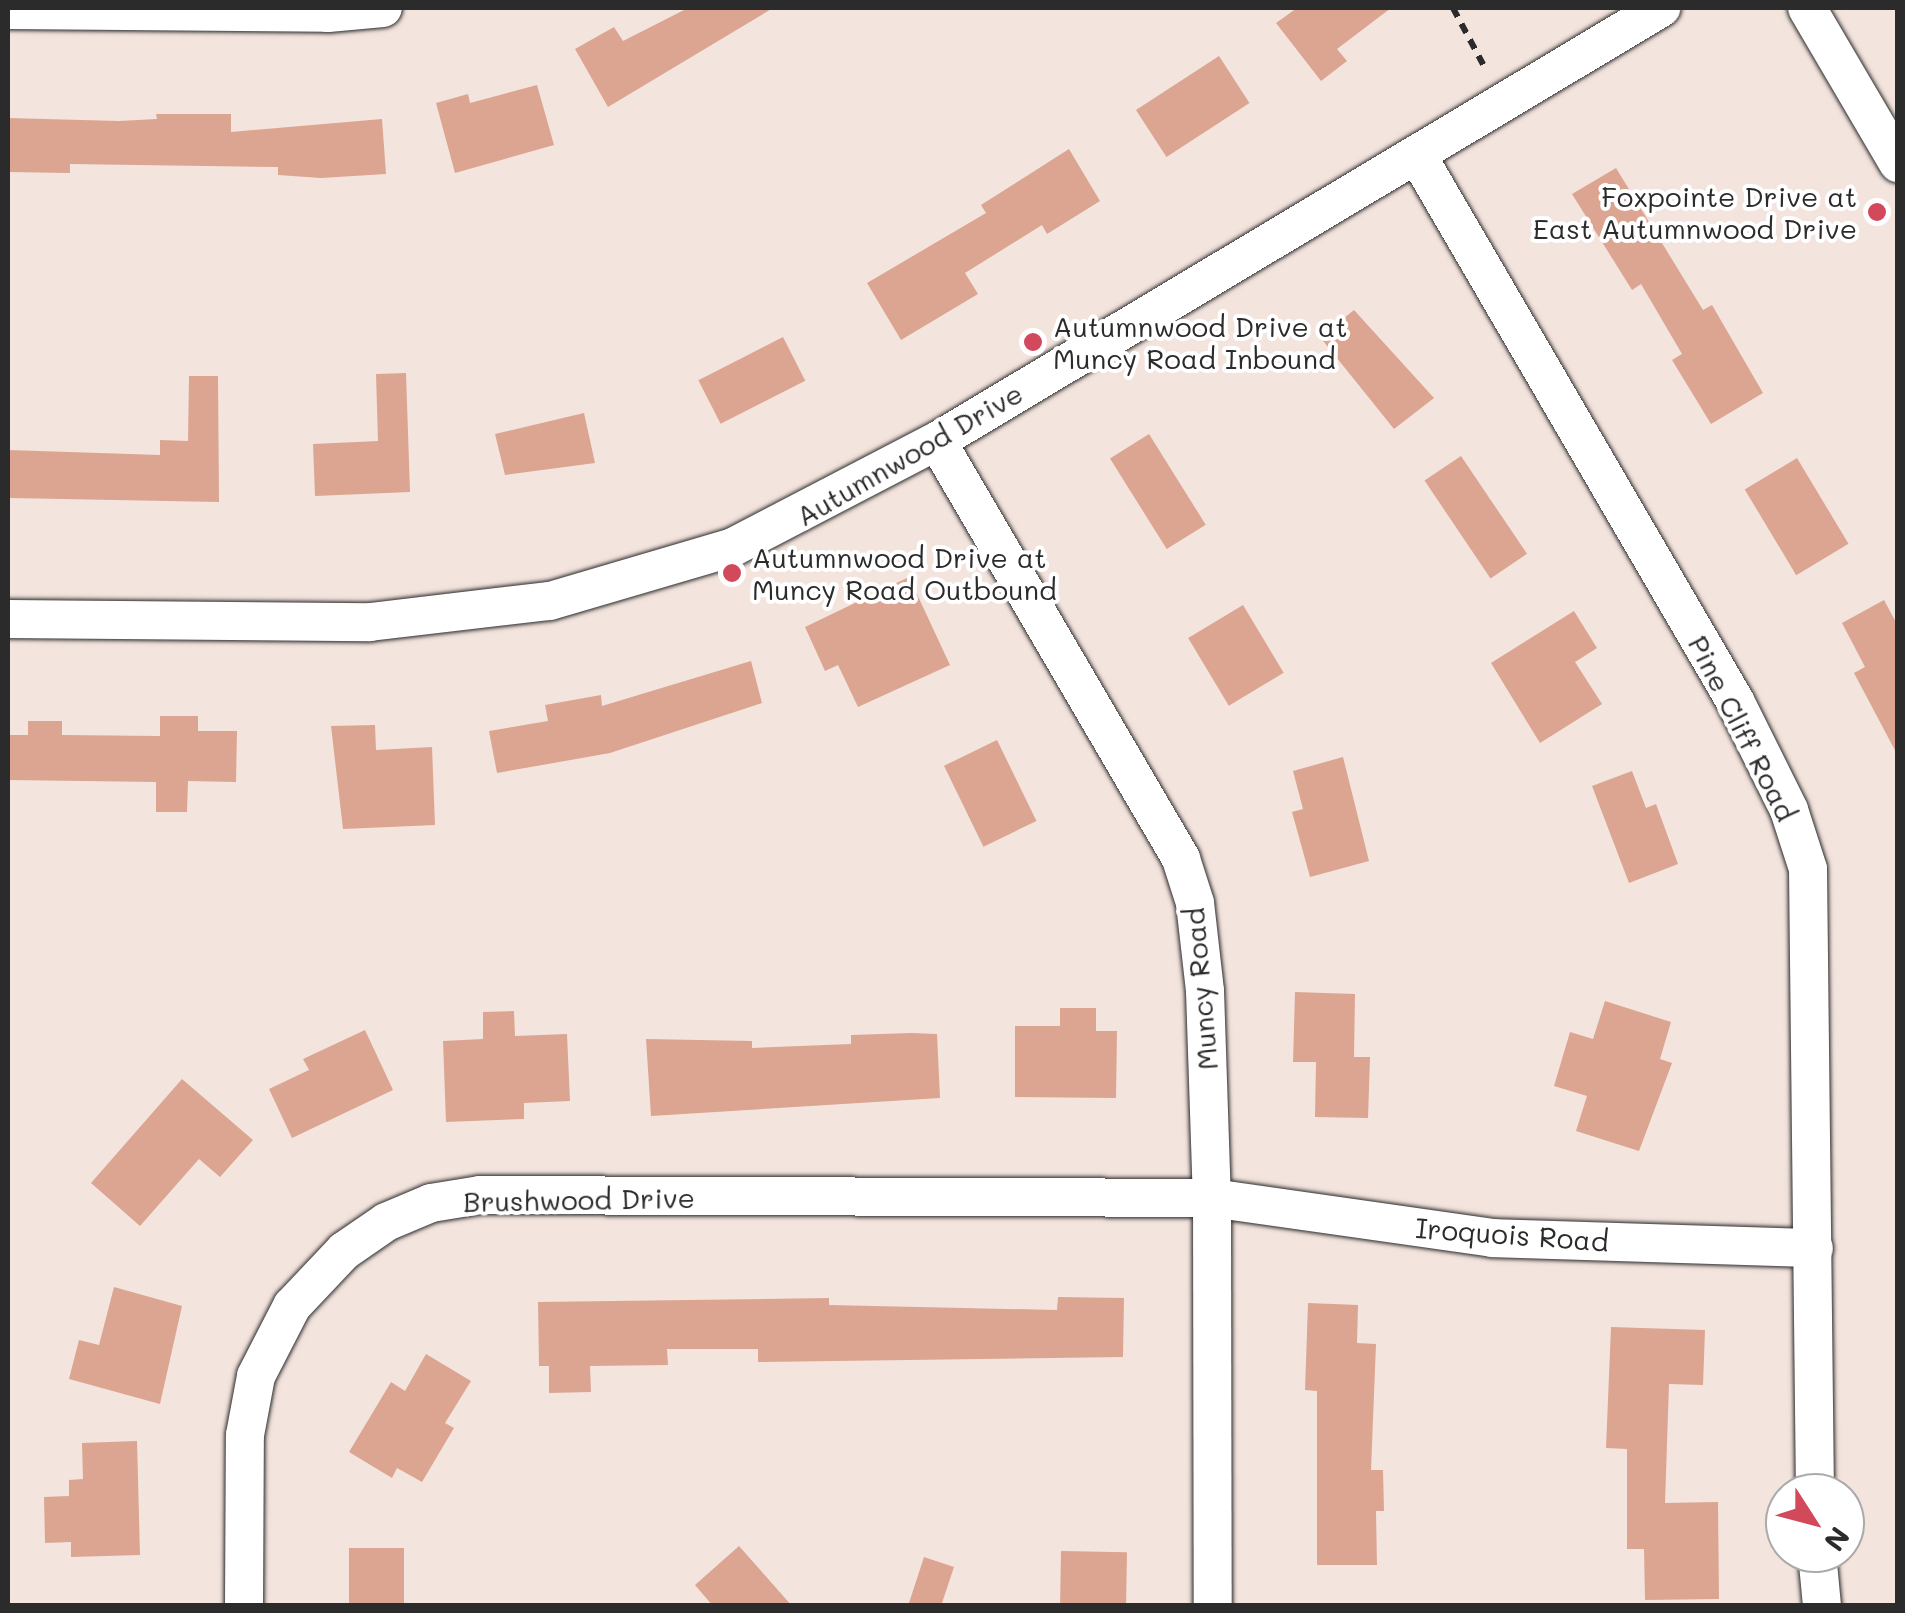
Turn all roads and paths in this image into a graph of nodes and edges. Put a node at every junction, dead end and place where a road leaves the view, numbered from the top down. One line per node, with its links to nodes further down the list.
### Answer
1 (383, 8): 5 (street)
2 (1453, 8): 6 (path)
3 (1661, 8): 7 (street, Autumnwood Drive)
4 (1808, 8): 8 (street)
5 (8, 10)
6 (1491, 80)
7 (1417, 155): 9 (street, Autumnwood Drive); 12 (street, Pine Cliff Road)
8 (1898, 163)
9 (937, 441): 10 (street, Autumnwood Drive); 11 (street, Muncy Road)
10 (8, 619)
11 (1212, 1198): 12 (street, Iroquois Road); 15 (street, Brushwood Drive); 16 (street, Muncy Road)
12 (1814, 1248): 13 (street, Pine Cliff Road)
13 (1815, 1473)
14 (1819, 1573): 17 (street)
15 (244, 1606)
16 (1213, 1606)
17 (1822, 1606)

